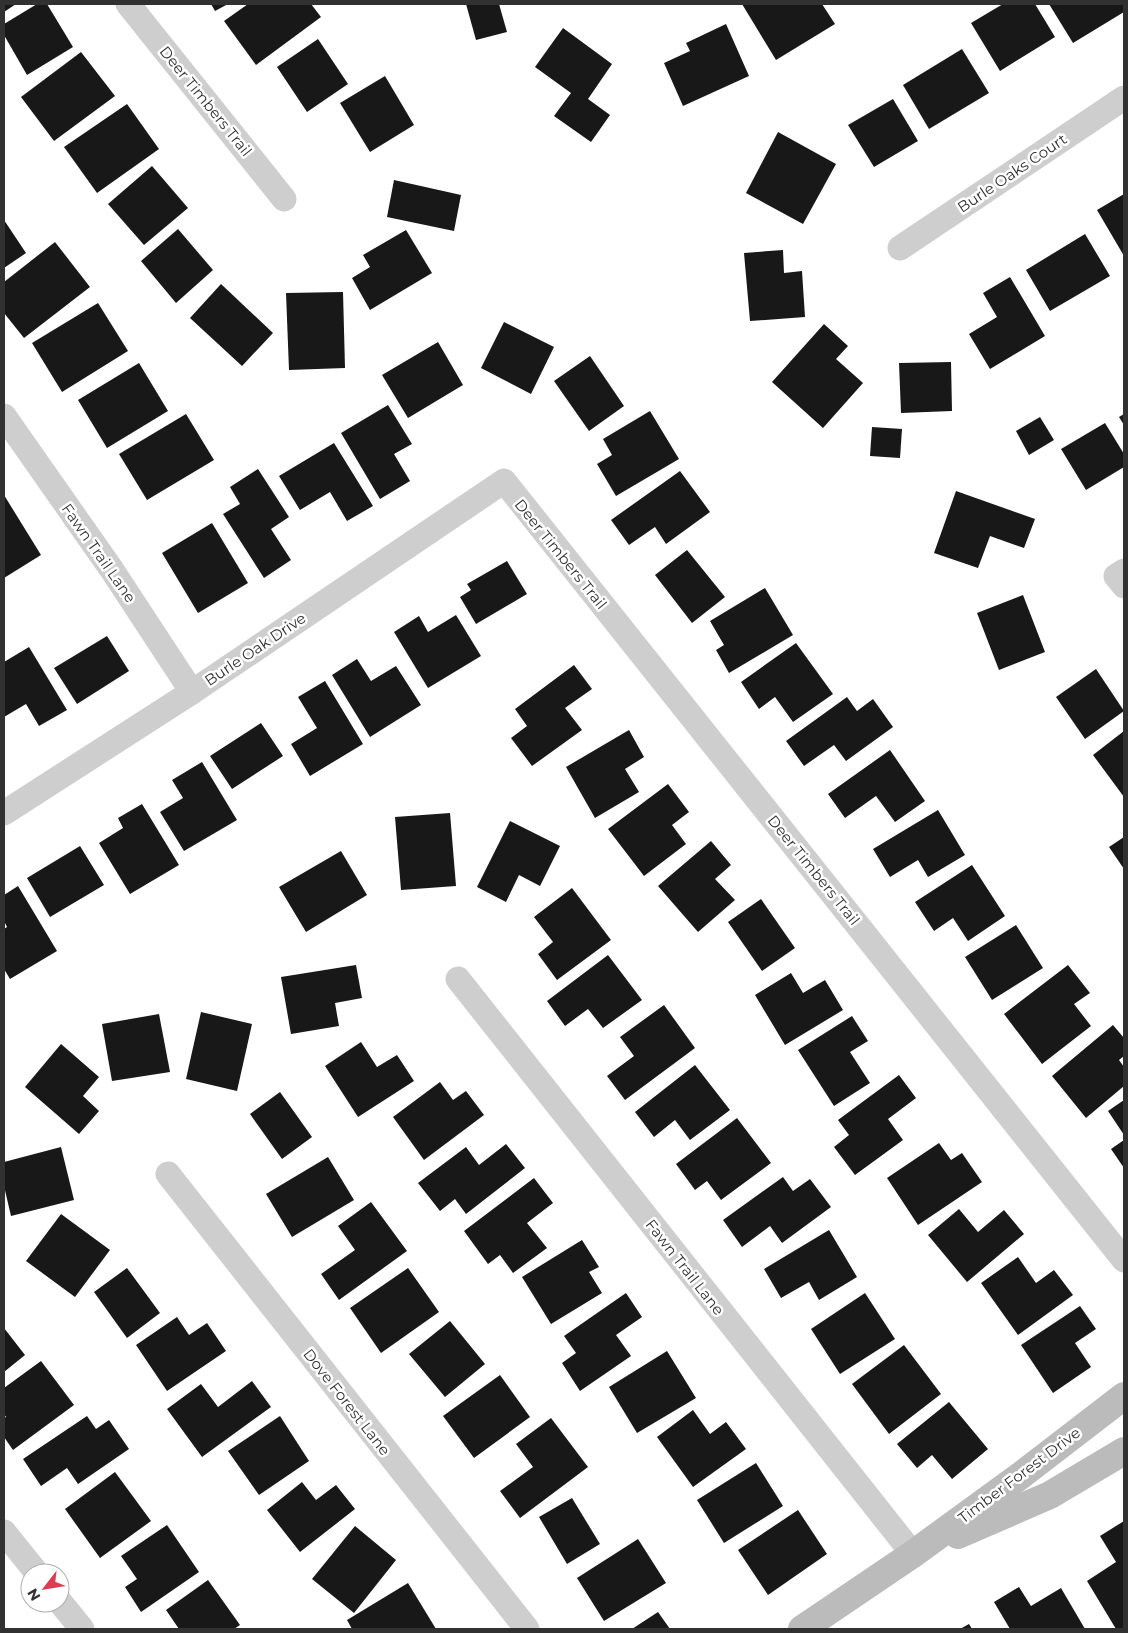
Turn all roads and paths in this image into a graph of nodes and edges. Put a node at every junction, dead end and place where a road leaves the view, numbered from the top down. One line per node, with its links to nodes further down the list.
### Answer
1 (128, 4): 3 (street, Deer Timbers Trail)
2 (1124, 98): 4 (street, Burle Oaks Court)
3 (284, 199)
4 (900, 248)
5 (4, 416): 7 (street, Fawn Trail Lane)
6 (504, 481): 7 (street, Burle Oak Drive); 11 (street, Deer Timbers Trail)
7 (192, 692): 8 (street, Burle Oak Drive)
8 (4, 813)
9 (458, 979): 15 (street, Fawn Trail Lane)
10 (168, 1174): 19 (street, Dove Forest Lane)
11 (1124, 1260)
12 (1124, 1396): 15 (street, Timber Forest Drive)
13 (1124, 1451): 15 (street, Timber Forest Drive)
14 (4, 1532): 16 (street)
15 (913, 1554): 20 (street, Timber Forest Drive)
16 (29, 1563)
17 (69, 1613): 18 (street)
18 (82, 1629)
19 (527, 1629)
20 (802, 1629)

